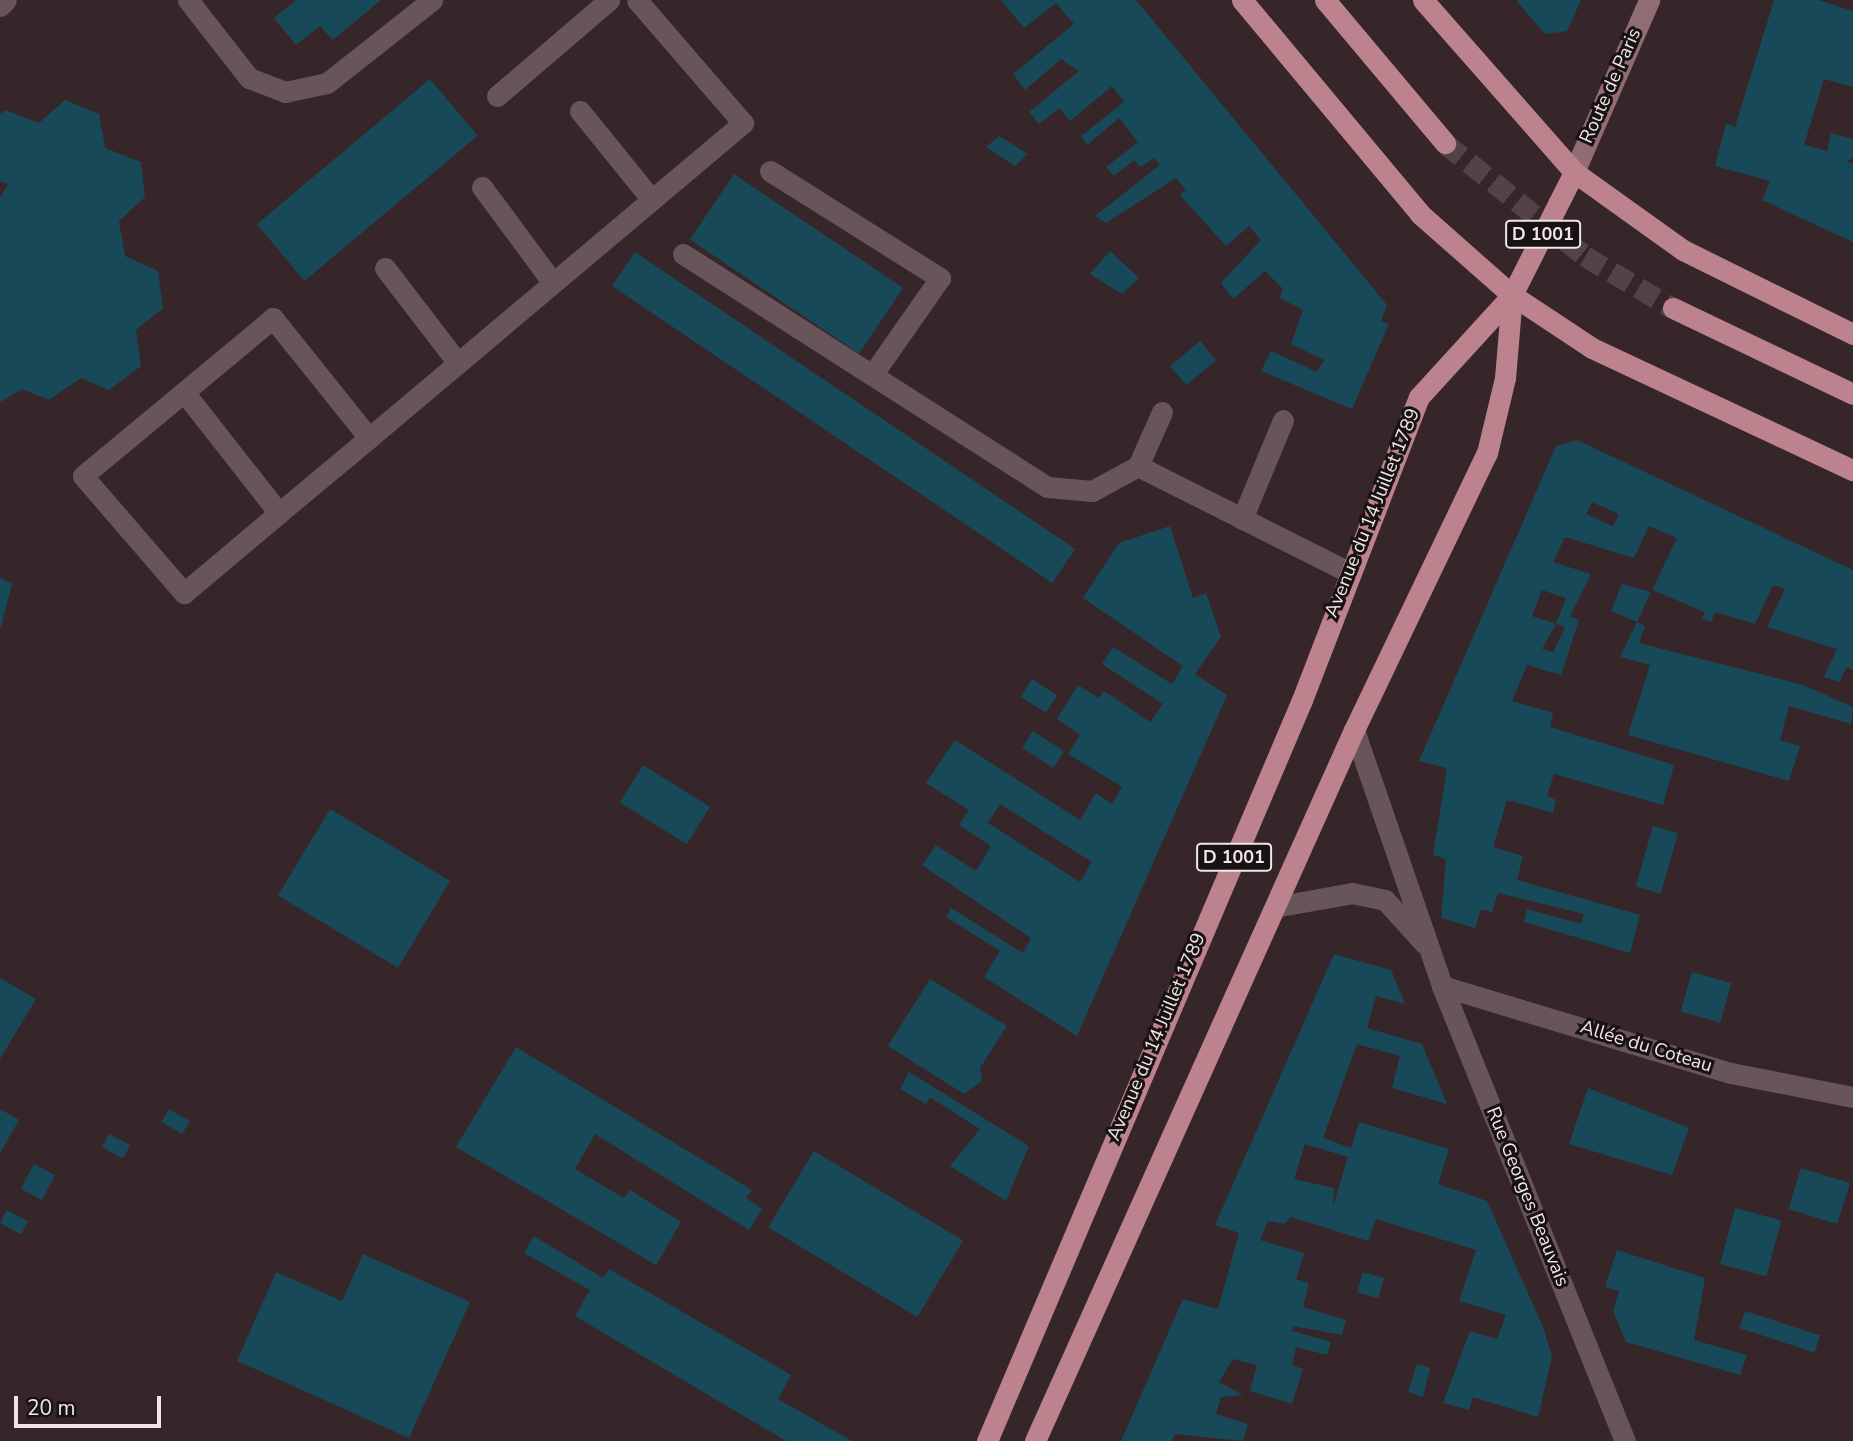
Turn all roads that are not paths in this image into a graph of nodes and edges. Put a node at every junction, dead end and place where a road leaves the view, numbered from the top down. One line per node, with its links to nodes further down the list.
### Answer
1 (6, 0): 10 (street)
2 (188, 0): 3 (street)
3 (432, 0)
4 (609, 0): 11 (street)
5 (637, 0): 17 (street)
6 (1242, 0): 21 (main road)
7 (1325, 0): 13 (main road)
8 (1423, 0): 15 (main road)
9 (1649, 0): 15 (main road, Route de Paris / D 1001)
10 (0, 6)
11 (497, 96)
12 (580, 111): 17 (street)
13 (1445, 143)
14 (770, 171): 25 (street)
15 (1574, 172): 21 (main road, D 1001); 23 (main road)
16 (482, 187): 20 (street)
17 (652, 200): 20 (street)
18 (683, 254): 25 (street)
19 (385, 268): 24 (street)
20 (553, 283): 24 (street)
21 (1512, 295): 32 (main road); 35 (main road, Avenue du 14 Juillet 1789 / D 1001); 36 (main road, D 1001)
22 (1673, 308): 27 (main road)
23 (1853, 334)
24 (457, 363): 30 (street)
25 (872, 375): 31 (street)
26 (184, 392): 30 (street); 33 (street); 33 (street)
27 (1853, 394)
28 (1162, 412): 31 (street)
29 (1283, 420): 34 (street)
30 (369, 438): 33 (street)
31 (1138, 466): 34 (street)
32 (1853, 470)
33 (279, 513)
34 (1242, 519): 35 (street)
35 (1349, 572): 41 (main road, Avenue du 14 Juillet 1789 / D 1001)
36 (1354, 730): 37 (main road, D 1001); 38 (street, Rue Georges Beauvais)
37 (1280, 906): 38 (street, Rue Georges Beauvais); 42 (main road, D 1001)
38 (1433, 952): 39 (street, Rue Georges Beauvais)
39 (1442, 985): 40 (street, Allée du Coteau); 43 (street, Rue Georges Beauvais)
40 (1853, 1097)
41 (987, 1441)
42 (1035, 1441)
43 (1625, 1441)

